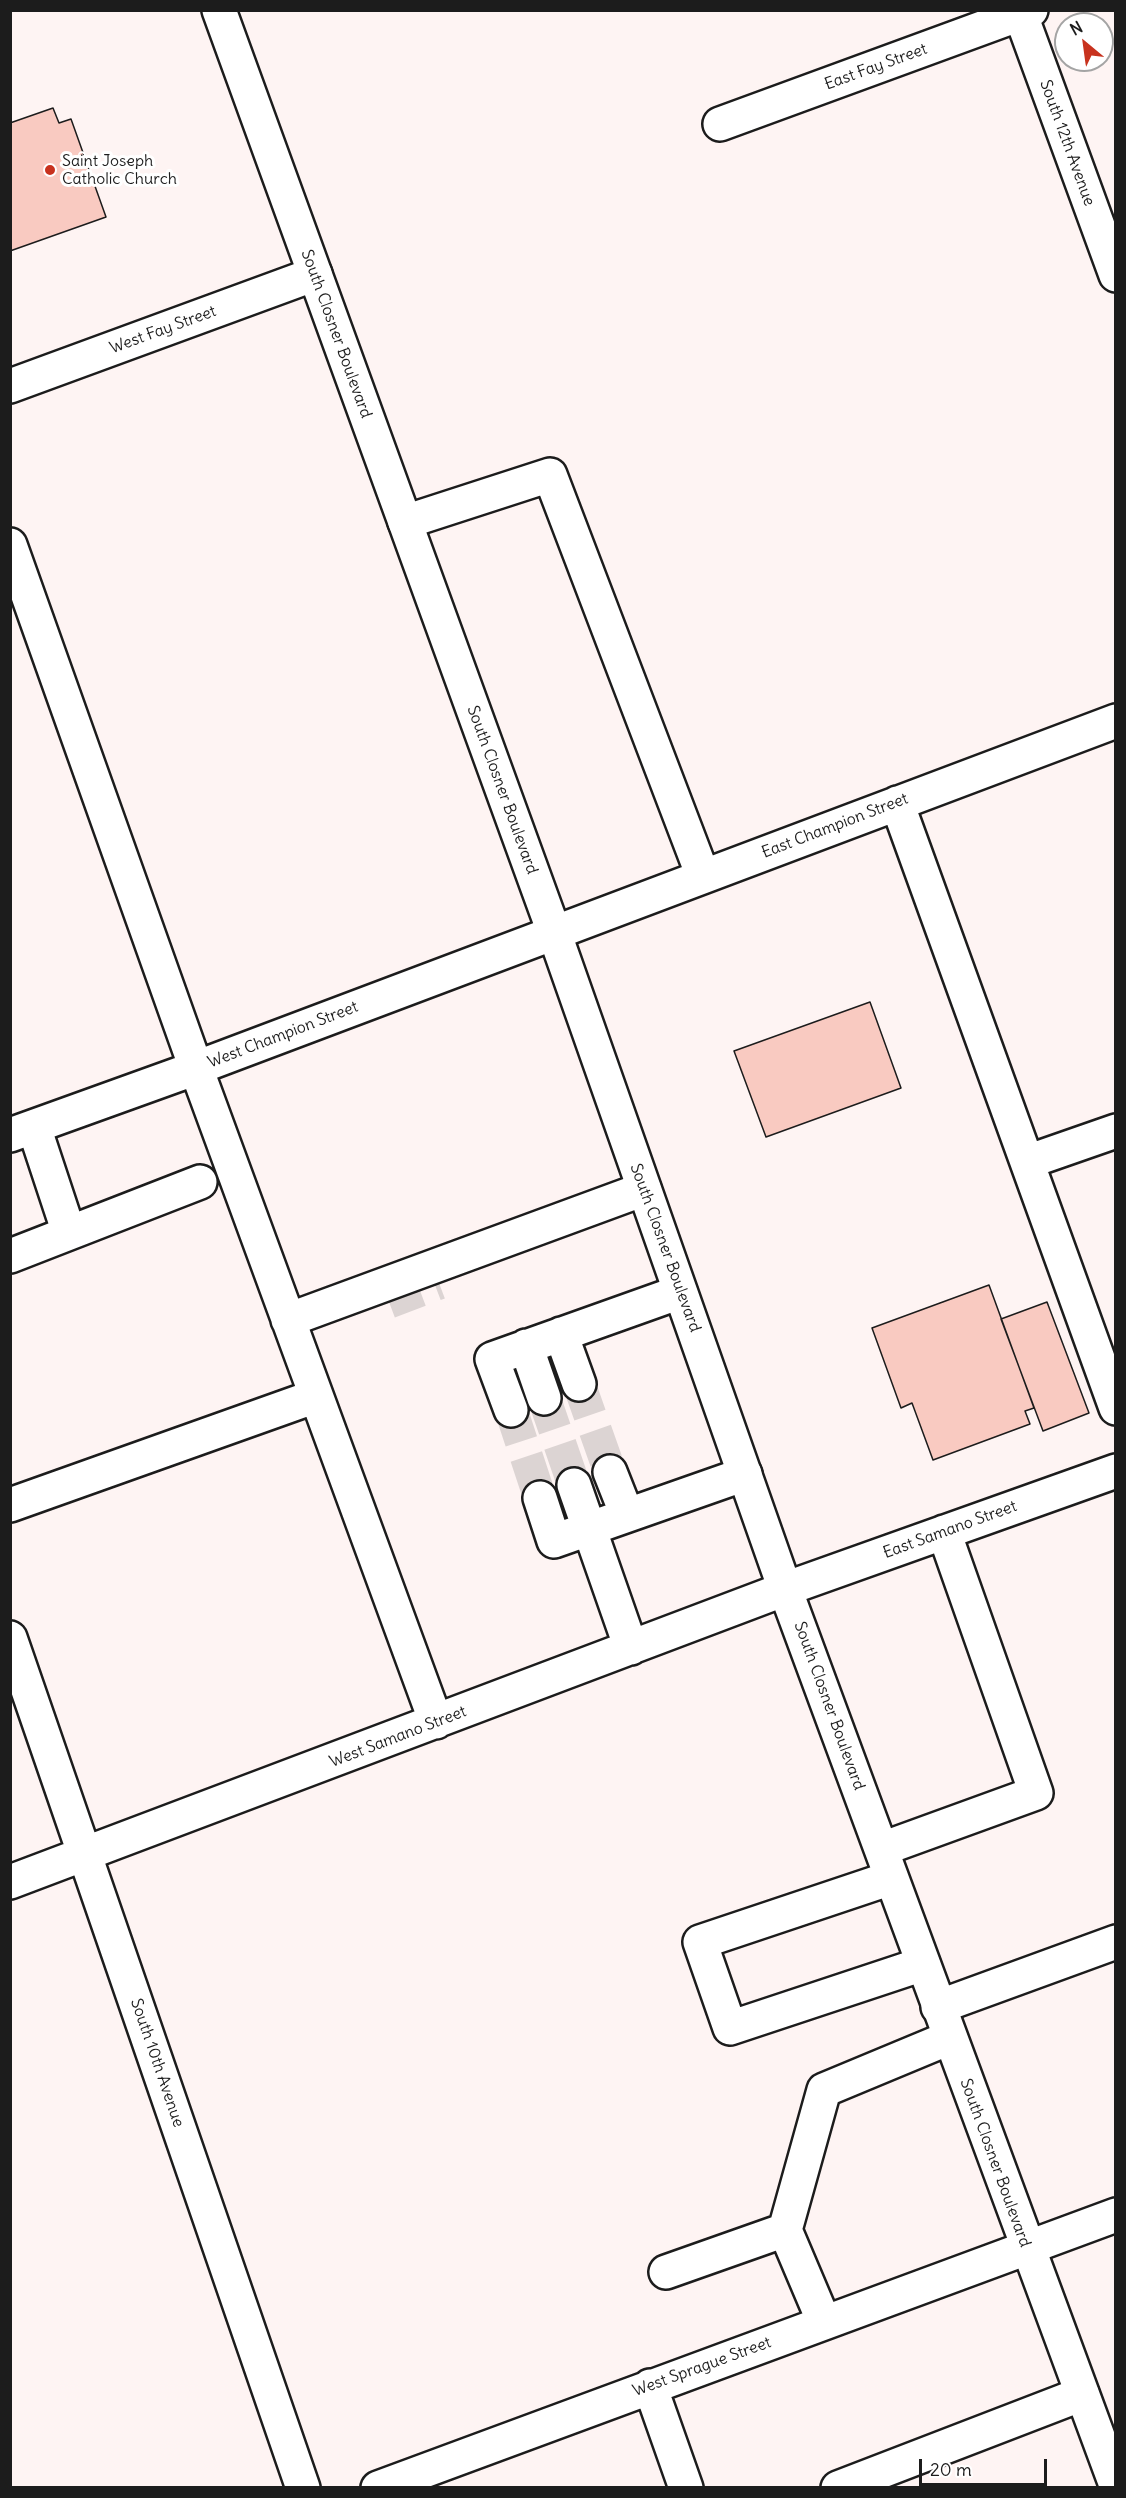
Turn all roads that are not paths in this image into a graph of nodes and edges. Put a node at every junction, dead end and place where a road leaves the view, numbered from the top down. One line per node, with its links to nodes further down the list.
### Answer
1 (219, 10): 4 (street, South Closner Boulevard)
2 (1023, 12): 3 (street, East Fay Street); 5 (street, South 12th Avenue)
3 (720, 124)
4 (315, 274): 6 (street, West Fay Street); 7 (street, South Closner Boulevard)
5 (1116, 275)
6 (10, 387)
7 (405, 522): 11 (street); 12 (street, South Closner Boulevard)
8 (10, 545): 13 (street)
9 (1116, 721): 10 (street, East Champion Street)
10 (897, 803): 11 (street, East Champion Street); 16 (street)
11 (703, 876): 12 (street, East Champion Street)
12 (554, 932): 13 (street, West Champion Street); 18 (street, South Closner Boulevard)
13 (196, 1068): 14 (street, West Champion Street); 22 (street)
14 (22, 1131): 19 (street)
15 (1116, 1131): 16 (street)
16 (1027, 1162): 28 (street)
17 (200, 1182): 19 (street)
18 (644, 1189): 21 (street, South Closner Boulevard); 22 (street)
19 (69, 1233): 20 (street)
20 (10, 1256)
21 (680, 1292): 23 (street); 32 (street, South Closner Boulevard)
22 (288, 1320): 26 (street)
23 (561, 1334): 24 (street); 25 (street)
24 (526, 1346): 27 (street); 29 (street)
25 (579, 1384)
26 (316, 1396): 35 (street); 42 (street)
27 (544, 1398)
28 (1116, 1408)
29 (511, 1410)
30 (1116, 1471): 38 (street, East Samano Street)
31 (610, 1472): 36 (street)
32 (745, 1474): 36 (street); 39 (street, South Closner Boulevard)
33 (574, 1485): 37 (street)
34 (540, 1498): 37 (street)
35 (10, 1505)
36 (627, 1515): 37 (street)
37 (589, 1529): 41 (street)
38 (944, 1532): 39 (street, East Samano Street); 44 (street)
39 (785, 1589): 41 (street, West Samano Street); 44 (street, South Closner Boulevard)
40 (10, 1638): 43 (street, South 10th Avenue)
41 (630, 1648): 42 (street, West Samano Street)
42 (436, 1722): 43 (street, West Samano Street)
43 (86, 1856): 45 (street, West Samano Street); 58 (street, South 10th Avenue)
44 (886, 1864): 47 (street, South Closner Boulevard); 47 (street)
45 (10, 1882)
46 (1116, 1942): 48 (street)
47 (923, 1964): 48 (street, South Closner Boulevard)
48 (938, 2007): 49 (street, South Closner Boulevard)
49 (949, 2038): 51 (street); 52 (street, South Closner Boulevard)
50 (1116, 2215): 52 (street, West Sprague Street)
51 (785, 2230): 53 (street); 54 (street)
52 (1026, 2247): 54 (street, West Sprague Street); 56 (street, South Closner Boulevard)
53 (666, 2272)
54 (824, 2322): 55 (street, West Sprague Street)
55 (650, 2386): 59 (street, West Sprague Street); 60 (street)
56 (1082, 2394): 57 (street, South Closner Boulevard); 61 (street)
57 (1116, 2485)
58 (303, 2487)
59 (378, 2487)
60 (686, 2487)
61 (838, 2487)

